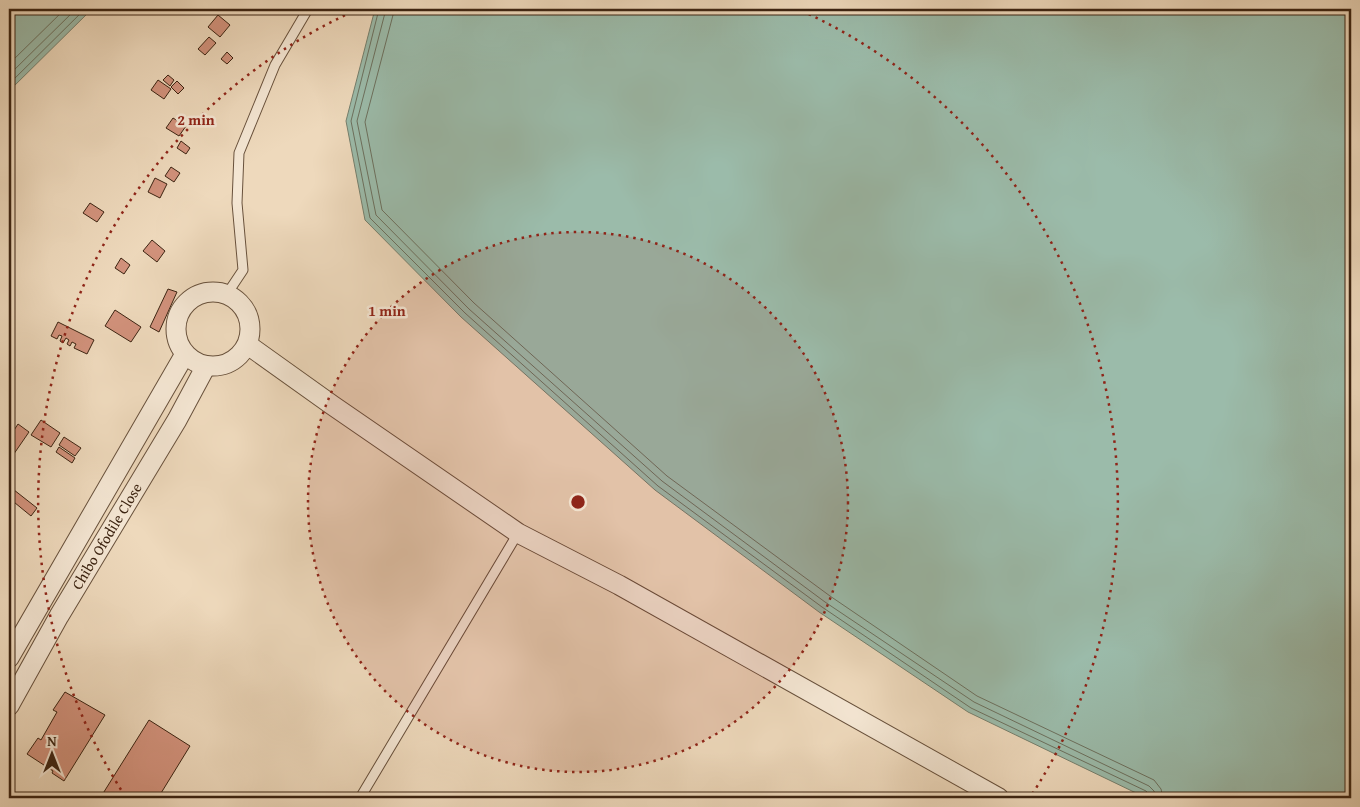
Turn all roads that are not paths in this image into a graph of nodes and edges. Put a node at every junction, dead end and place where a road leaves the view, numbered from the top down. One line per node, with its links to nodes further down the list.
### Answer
1 (308, 9): 2 (lane)
2 (227, 294): 3 (street); 4 (street)
3 (248, 345): 5 (street); 6 (street)
4 (185, 354): 5 (street); 7 (street, Chibo Ofodile Close)
5 (206, 366): 8 (street, Chibo Ofodile Close)
6 (518, 533): 11 (lane); 12 (street)
7 (40, 605): 8 (street); 9 (street, Chibo Ofodile Close)
8 (59, 616): 10 (street, Chibo Ofodile Close)
9 (9, 658)
10 (9, 706)
11 (360, 798)
12 (999, 798)

